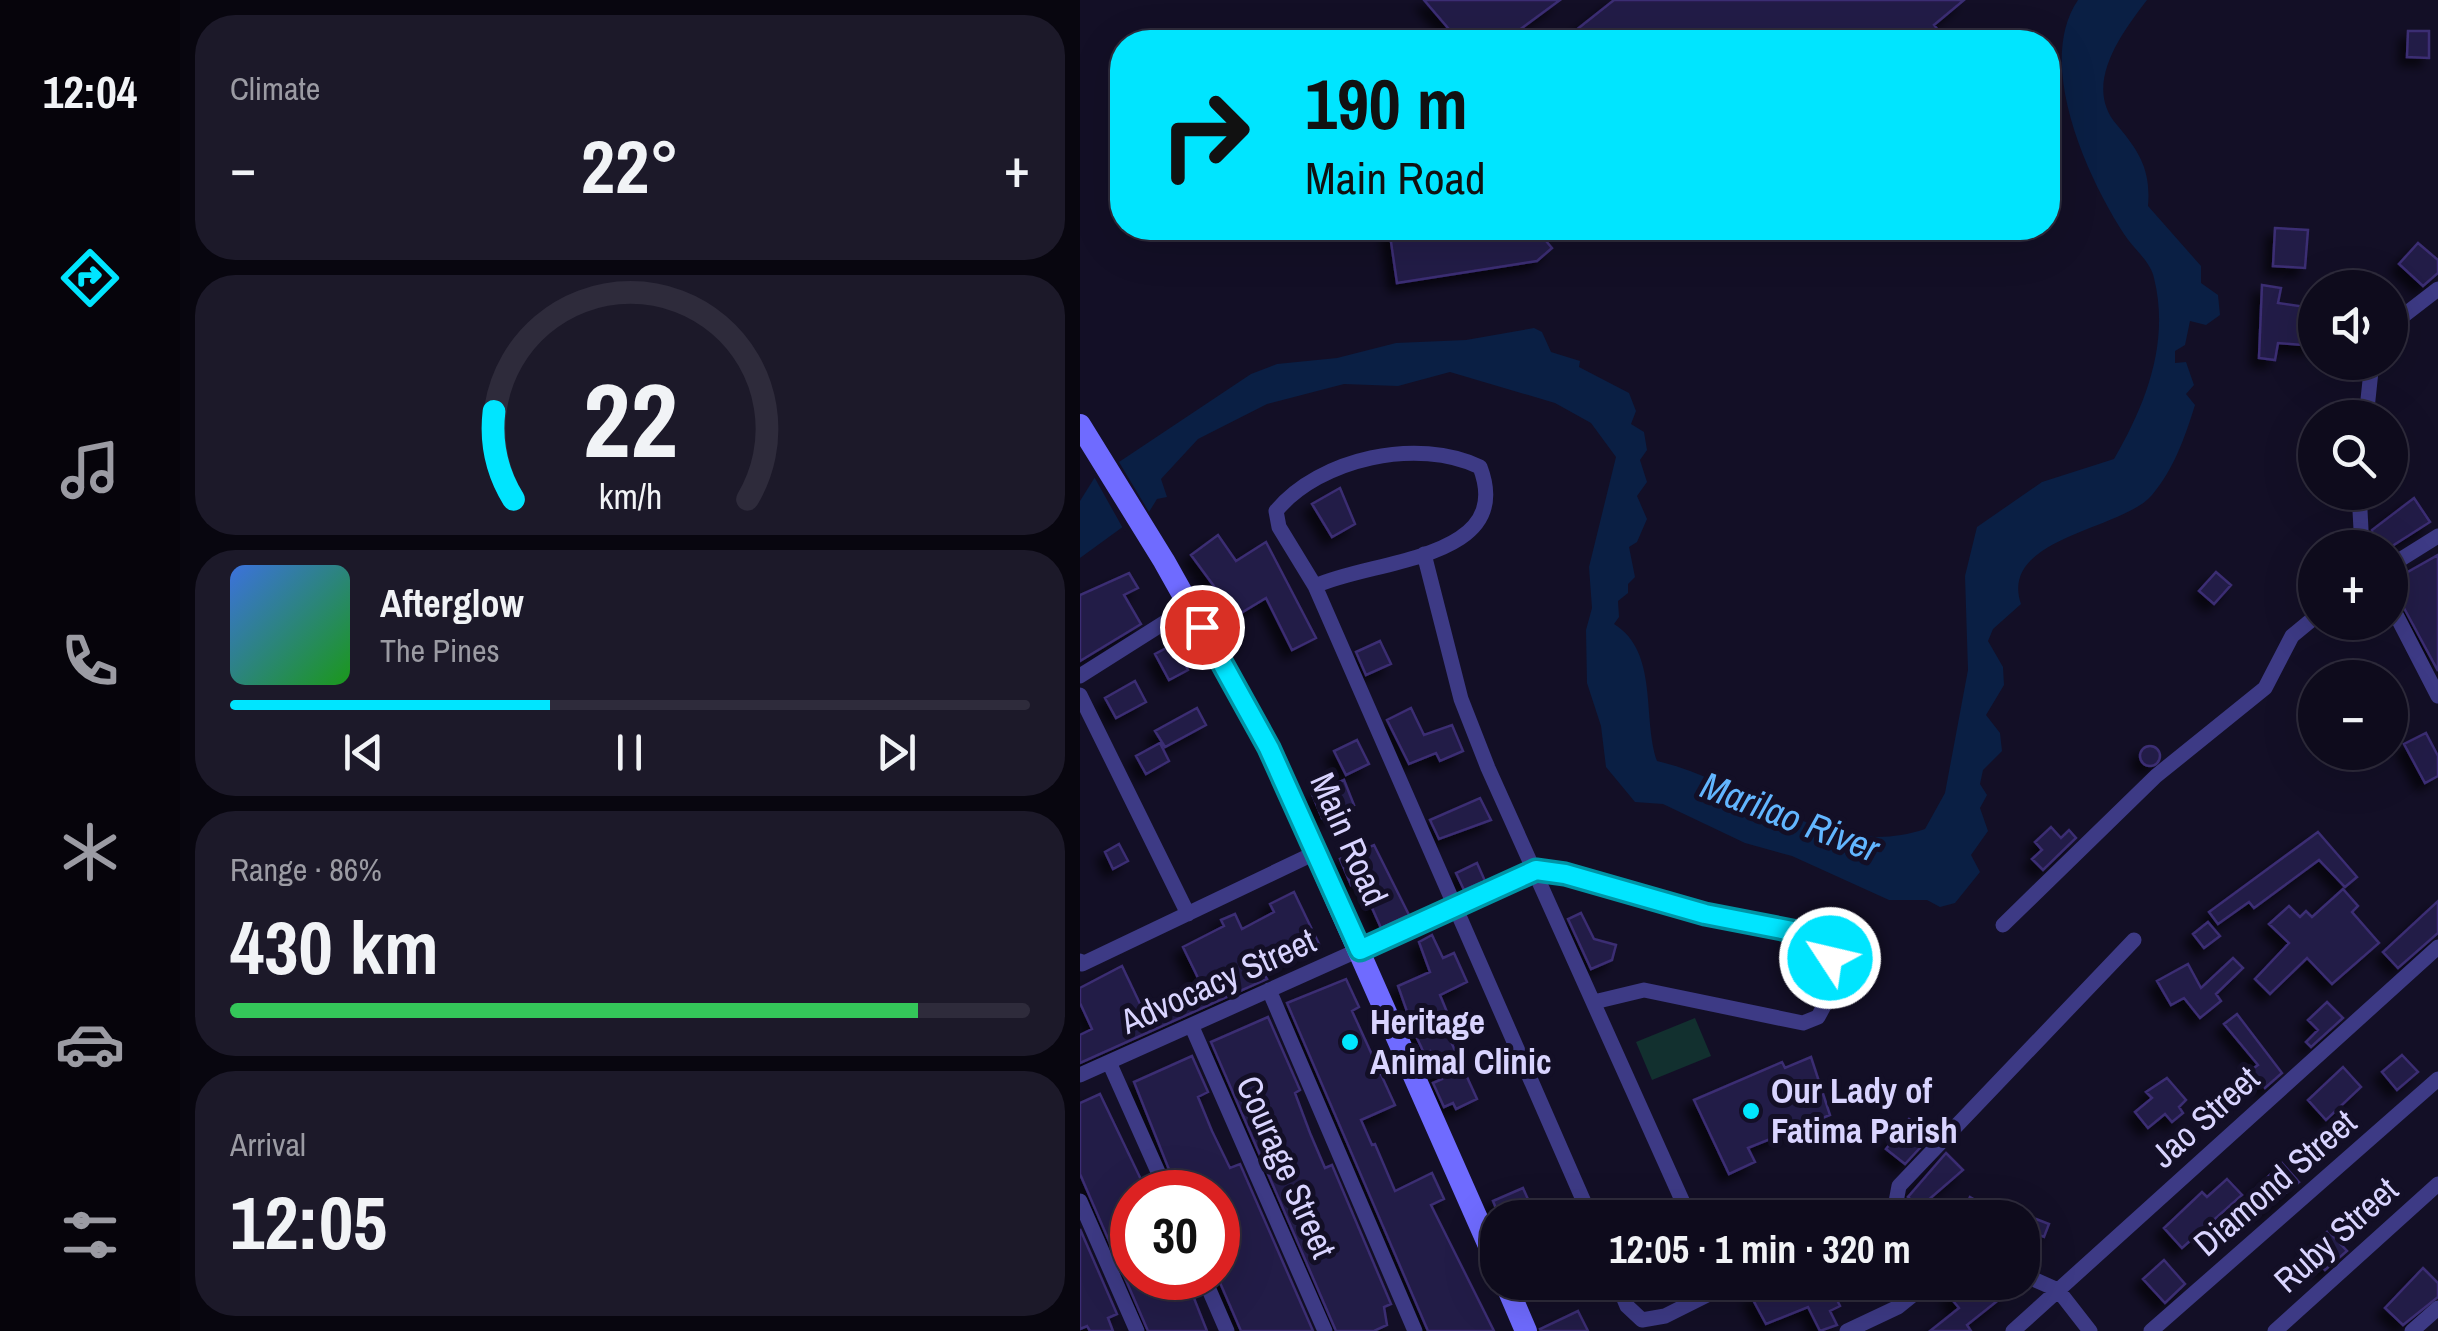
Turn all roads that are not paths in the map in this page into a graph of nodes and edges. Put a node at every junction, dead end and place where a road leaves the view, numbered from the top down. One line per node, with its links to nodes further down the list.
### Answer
1 (2438, 289): 2 (street)
2 (2408, 312)
3 (1080, 425): 8 (main road, Main Road)
4 (2438, 536): 6 (street)
5 (1424, 554): 7 (street); 7 (street); 15 (street)
6 (2408, 555)
7 (1315, 586): 16 (street)
8 (1189, 607): 11 (street); 14 (main road, Main Road)
9 (2298, 631): 18 (street)
10 (2408, 638): 13 (street)
11 (1080, 676)
12 (1080, 695): 17 (street)
13 (2438, 696)
14 (1317, 852): 17 (street); 21 (main road, Main Road)
15 (1536, 870): 16 (street, Advocacy Street); 24 (street); 24 (street)
16 (1456, 908): 21 (street, Advocacy Street); 32 (street)
17 (1188, 914): 22 (street)
18 (2003, 924)
19 (2134, 940): 34 (street)
20 (2438, 947): 37 (street, Jao Street)
21 (1360, 950): 23 (street, Advocacy Street); 35 (main road, Main Road)
22 (1080, 961)
23 (1269, 990): 25 (street, Advocacy Street); 47 (street)
24 (1594, 1002): 33 (street)
25 (1192, 1026): 26 (street, Advocacy Street); 46 (street, Courage Street)
26 (1110, 1062): 27 (street, Advocacy Street); 29 (street)
27 (1080, 1075)
28 (2438, 1080): 52 (street, Diamond Street)
29 (1157, 1170)
30 (2438, 1184): 53 (street, Ruby Street)
31 (1080, 1200): 44 (street)
32 (1582, 1200)
33 (1682, 1200)
34 (1896, 1200)
35 (1480, 1225)
36 (2040, 1282): 37 (street)
37 (2058, 1290): 50 (street, Jao Street); 51 (street)
38 (1214, 1300): 45 (street)
39 (1512, 1300): 48 (main road)
40 (1625, 1300): 41 (street)
41 (1695, 1300)
42 (1907, 1300): 49 (street)
43 (2438, 1308): 54 (street)
44 (1136, 1331)
45 (1227, 1331)
46 (1325, 1331)
47 (1415, 1331)
48 (1526, 1331)
49 (1847, 1331)
50 (2013, 1331)
51 (2090, 1331)
52 (2151, 1331)
53 (2275, 1331)
54 (2412, 1331)

